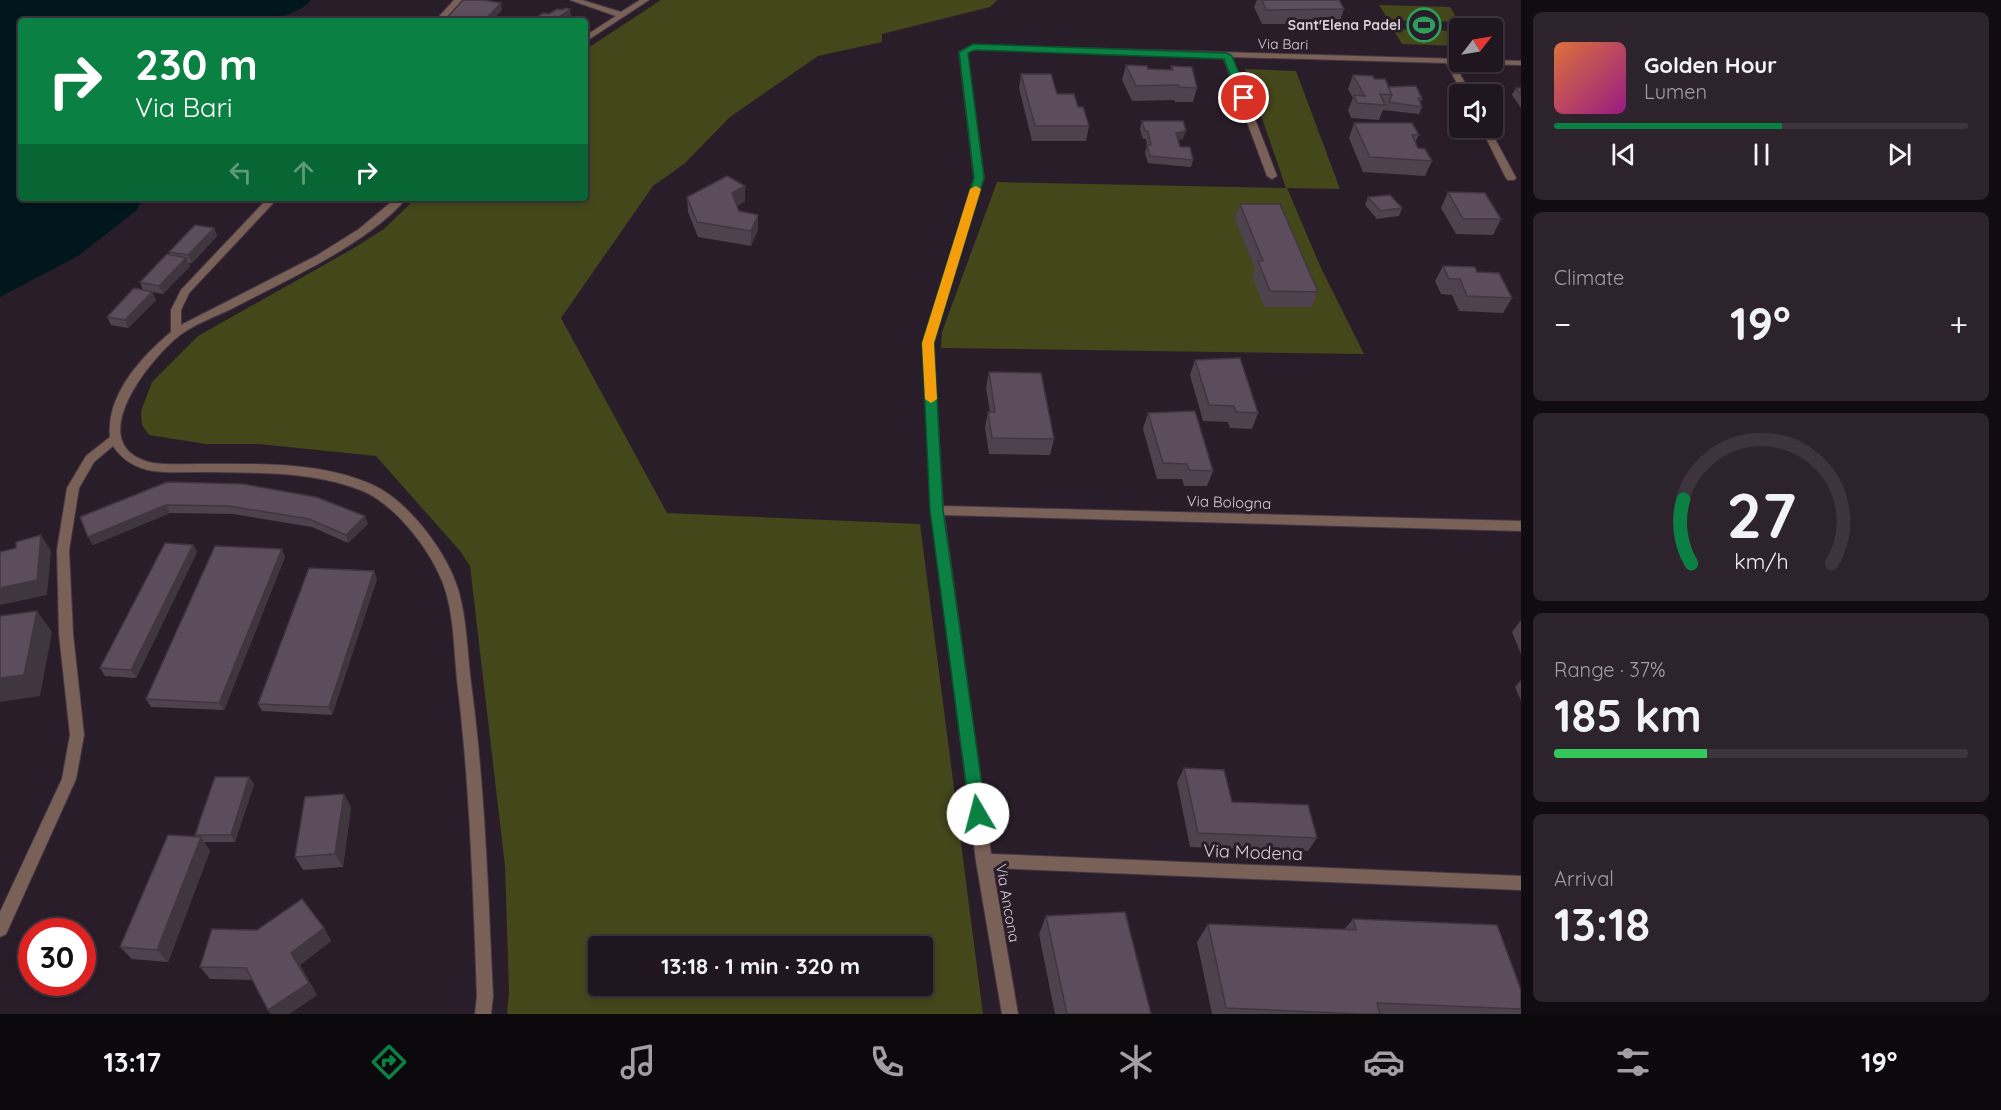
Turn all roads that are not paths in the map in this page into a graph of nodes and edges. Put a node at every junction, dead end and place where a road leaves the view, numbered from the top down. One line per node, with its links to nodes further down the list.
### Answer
1 (458, 0): 5 (street)
2 (574, 0): 4 (street)
3 (645, 0): 4 (street)
4 (621, 15): 6 (street)
5 (442, 18)
6 (588, 38)
7 (963, 52): 8 (street, Via Bari); 19 (street, Via Ancona)
8 (1227, 56): 9 (street, Via Bari); 13 (street)
9 (1449, 61)
10 (1503, 63): 11 (street)
11 (1521, 63)
12 (1490, 138): 14 (street)
13 (1272, 176)
14 (1511, 178)
15 (270, 201): 17 (street)
16 (398, 201): 17 (street)
17 (176, 333): 18 (street)
18 (115, 440): 23 (street); 24 (street)
19 (937, 510): 20 (street, Via Bologna); 21 (street, Via Ancona)
20 (1521, 526)
21 (984, 861): 22 (street, Via Modena); 25 (street, Via Ancona)
22 (1521, 883)
23 (0, 929)
24 (483, 1014)
25 (1010, 1014)

